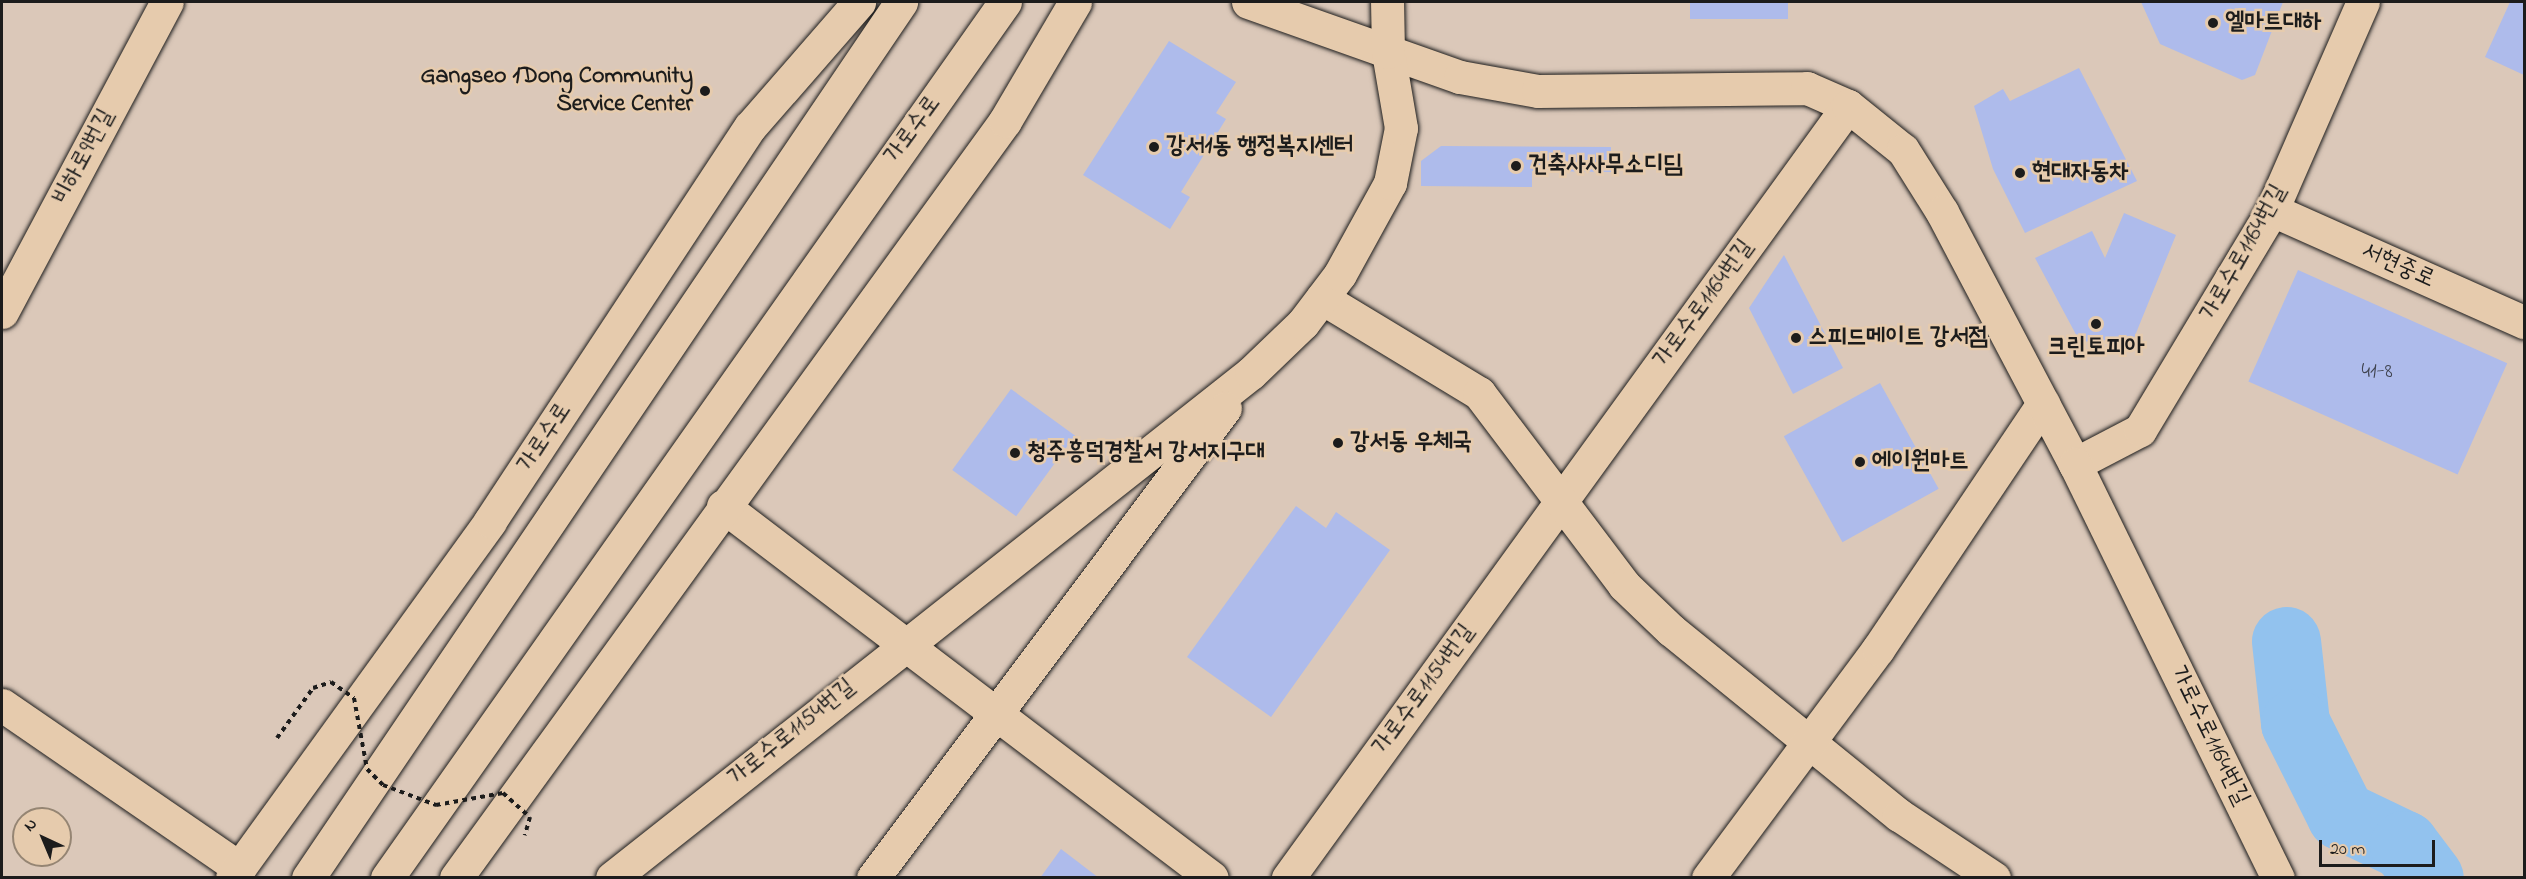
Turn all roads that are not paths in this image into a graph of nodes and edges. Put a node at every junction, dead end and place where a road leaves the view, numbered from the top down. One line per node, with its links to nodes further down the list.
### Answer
1 (167, 2): 13 (street, 비하로9번길)
2 (859, 2): 24 (street, 가로수로)
3 (901, 2): 25 (street)
4 (1005, 2): 26 (street, 가로수로)
5 (1075, 2): 19 (street)
6 (1248, 2): 9 (street, 가로수로1164번길)
7 (1387, 2): 9 (street)
8 (2363, 2): 11 (street, 가로수로1164번길)
9 (1388, 52): 10 (street, 가로수로1164번길); 12 (street)
10 (1848, 106): 16 (street, 가로수로1164번길); 18 (street, 가로수로1164번길)
11 (2272, 210): 14 (street, 서현중로); 17 (street, 가로수로1164번길)
12 (1322, 298): 15 (street); 18 (street)
13 (2, 312)
14 (2524, 322)
15 (1251, 374): 20 (street, 가로수로1154번길); 22 (street)
16 (2043, 403): 17 (street, 가로수로1164번길); 23 (street)
17 (2075, 464): 34 (street, 가로수로1164번길)
18 (1560, 502): 23 (street); 31 (street, 가로수로1154번길)
19 (723, 506): 20 (street); 27 (street)
20 (902, 645): 22 (street); 28 (street, 가로수로1154번길)
21 (2, 705): 24 (street)
22 (994, 716): 29 (street); 30 (street)
23 (1809, 739): 32 (street); 33 (street)
24 (236, 873)
25 (308, 878)
26 (387, 878)
27 (456, 878)
28 (612, 878)
29 (873, 878)
30 (1212, 878)
31 (1288, 878)
32 (1708, 878)
33 (1994, 878)
34 (2278, 878)

